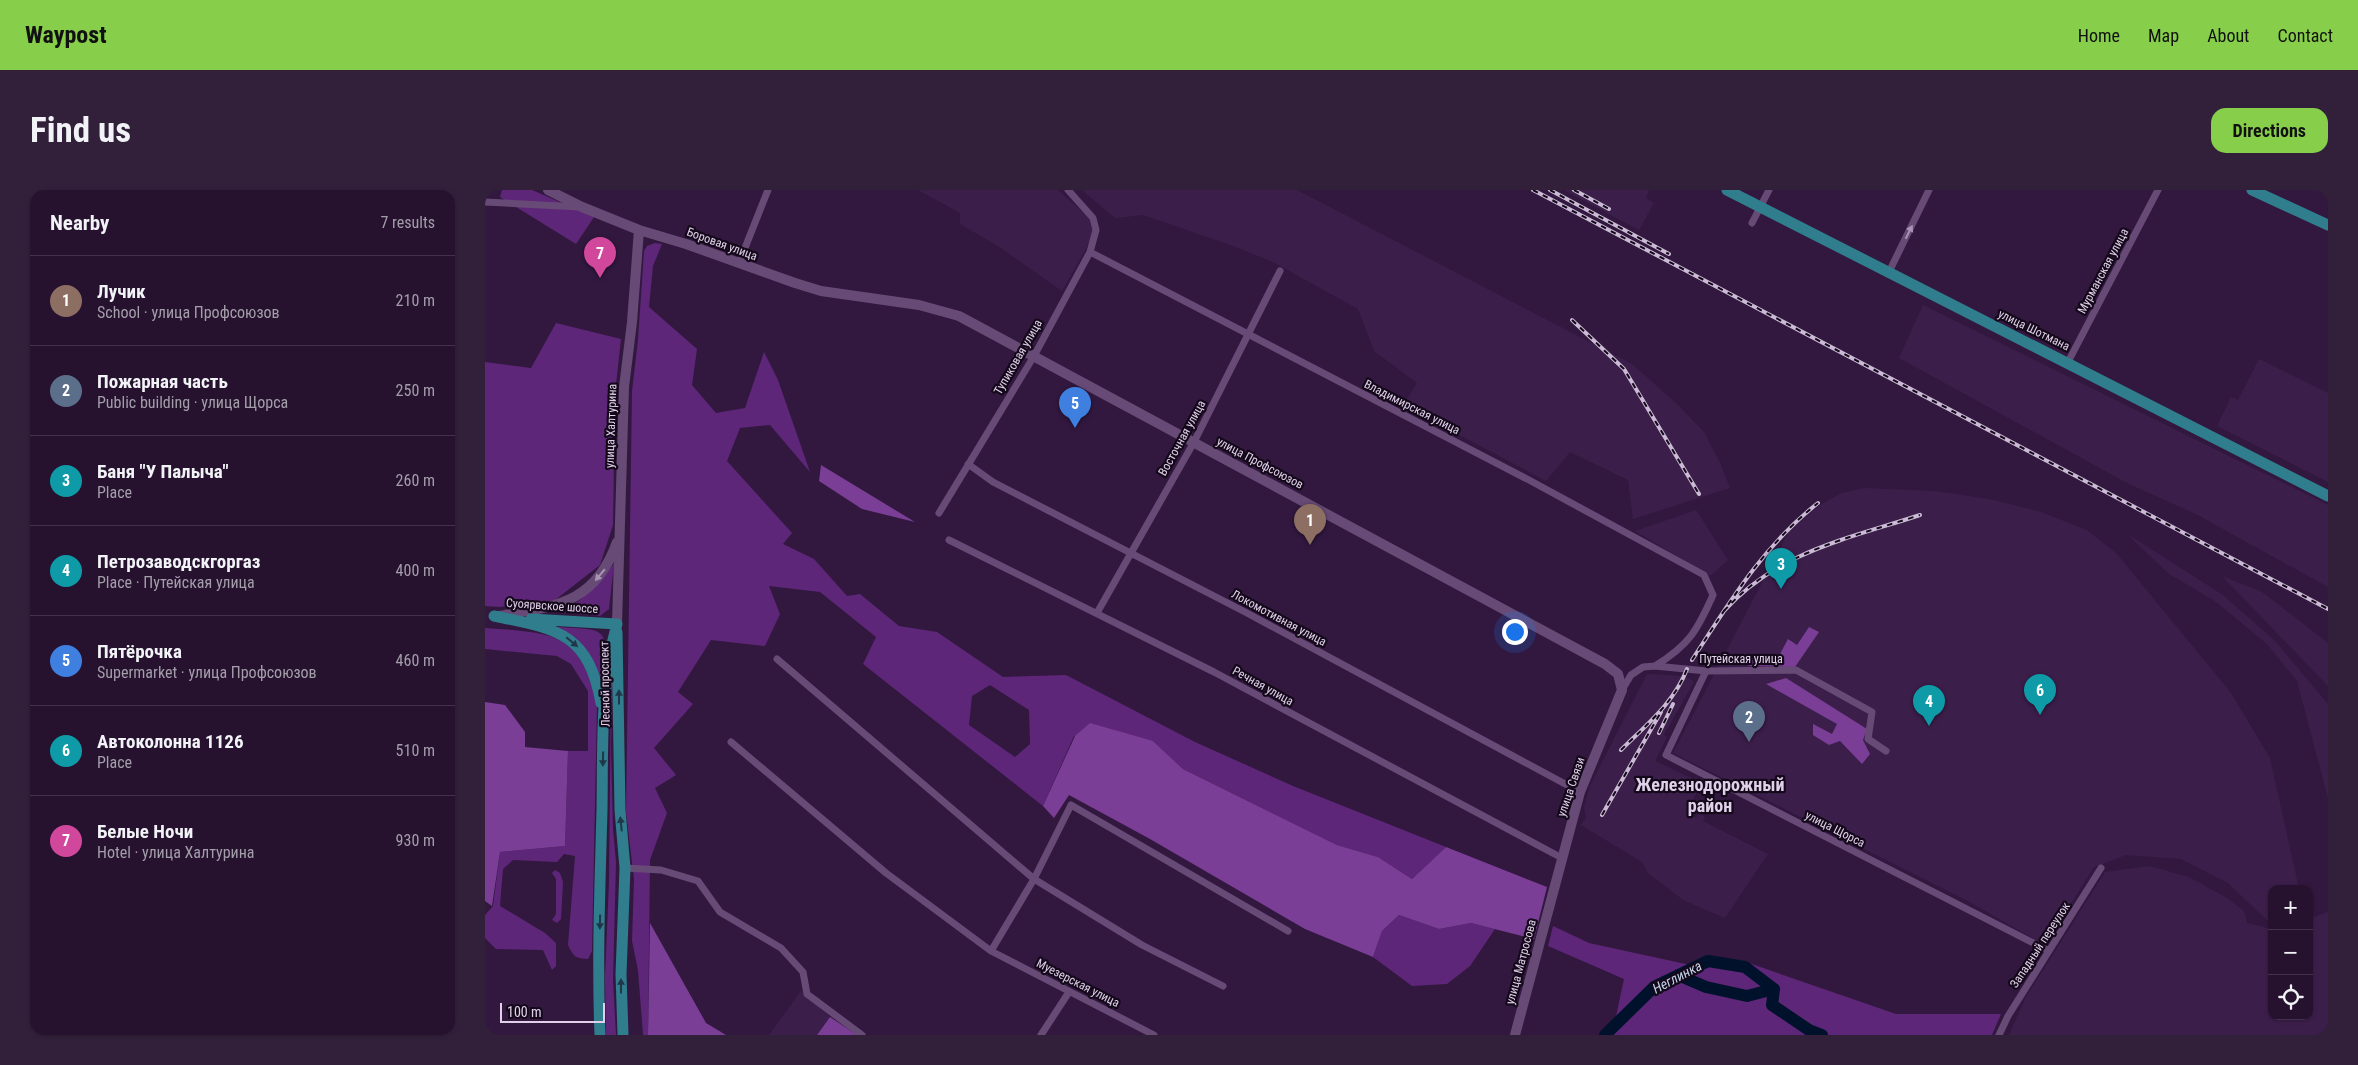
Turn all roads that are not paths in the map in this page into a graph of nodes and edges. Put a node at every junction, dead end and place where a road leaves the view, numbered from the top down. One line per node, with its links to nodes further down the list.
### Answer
1 (549, 190): 10 (main road)
2 (768, 190): 16 (street)
3 (1068, 190): 15 (street, Тупиковая улица)
4 (1727, 190): 11 (main road, улица Шотмана)
5 (1769, 190): 11 (street)
6 (1929, 190): 18 (street, one-way to 6)
7 (2158, 190): 22 (street, Мурманская улица)
8 (2252, 190): 13 (main road)
9 (485, 202): 10 (street, Боровая улица)
10 (582, 207): 14 (main road, Боровая улица)
11 (1761, 208): 12 (street); 18 (main road, улица Шотмана)
12 (1752, 223)
13 (2328, 224)
14 (639, 230): 16 (main road, Боровая улица); 27 (main road, улица Халтурина)
15 (1089, 252): 20 (street, Владимирская улица); 21 (street, Тупиковая улица)
16 (739, 263): 19 (main road, Боровая улица)
17 (1280, 271): 20 (street, Восточная улица)
18 (1888, 274): 22 (main road, улица Шотмана)
19 (952, 314): 21 (main road, улица Профсоюзов)
20 (1250, 334): 23 (street, Восточная улица); 34 (street, Владимирская улица)
21 (1033, 356): 23 (main road, улица Профсоюзов); 24 (street, Тупиковая улица)
22 (2068, 362): 25 (main road, улица Шотмана)
23 (1194, 442): 29 (street, Восточная улица); 36 (main road, улица Профсоюзов)
24 (968, 464): 26 (street, Тупиковая улица); 29 (street, Локомотивная улица)
25 (2328, 496)
26 (939, 513)
27 (621, 532): 31 (main road, one-way to 31); 32 (main road, улица Халтурина)
28 (949, 540): 30 (street, Речная улица)
29 (1130, 553): 30 (street, Восточная улица); 40 (street, Локомотивная улица)
30 (1097, 613): 41 (street, Речная улица)
31 (489, 616): 32 (main road, Суоярвское шоссе); 37 (main road, one-way to 37)
32 (617, 624): 37 (main road, Лесной проспект); 42 (main road, Лесной проспект, one-way to 32)
33 (777, 659): 44 (street)
34 (1655, 666): 35 (street, Путейская улица); 36 (street, Путейская улица)
35 (1707, 671): 39 (street, Путейская улица); 48 (street, улица Щорса)
36 (1622, 690): 40 (main road, улица Связи)
37 (604, 717): 51 (main road, Лесной проспект, one-way to 51)
38 (731, 742): 47 (street, Муезерская улица)
39 (1886, 750)
40 (1580, 792): 41 (main road, улица Связи)
41 (1562, 858): 45 (main road, улица Связи)
42 (625, 868): 52 (main road, Лесной проспект, one-way to 42); 53 (street)
43 (2101, 868): 48 (street, Западный переулок)
44 (1034, 879): 46 (street); 47 (street); 49 (street)
45 (1551, 894): 56 (main road, улица Матросова)
46 (1288, 931)
47 (991, 950): 50 (street, Муезерская улица)
48 (2049, 952): 57 (street, Западный переулок)
49 (1223, 986)
50 (1069, 992): 54 (street); 55 (street, Муезерская улица)
51 (600, 1035)
52 (623, 1035)
53 (862, 1035)
54 (1041, 1035)
55 (1154, 1035)
56 (1515, 1035)
57 (1999, 1035)

